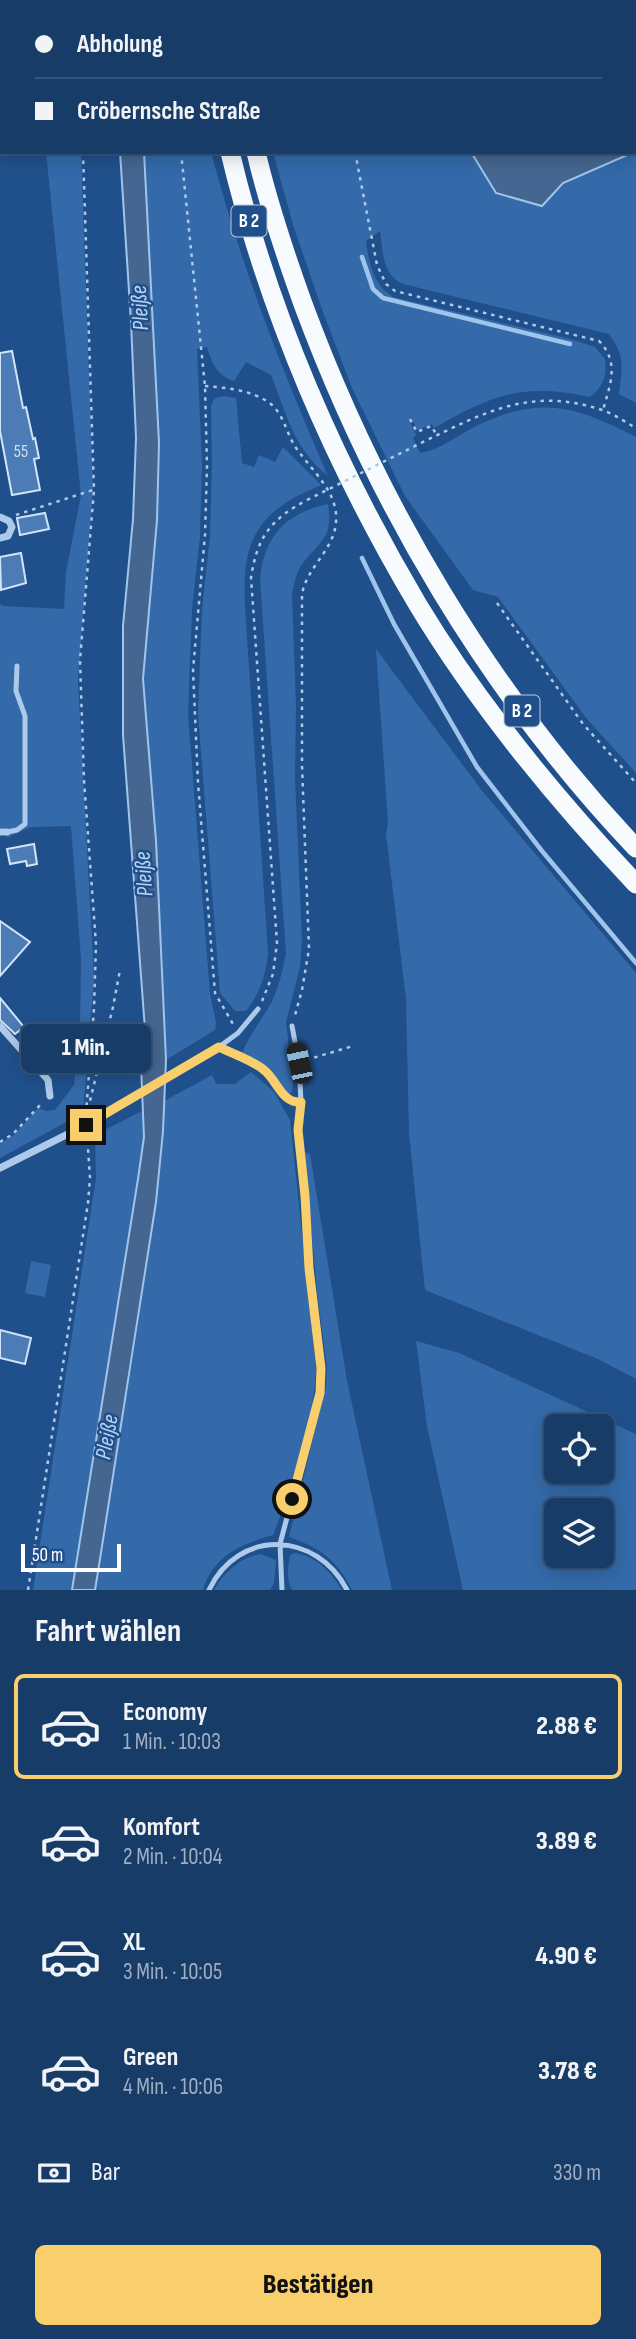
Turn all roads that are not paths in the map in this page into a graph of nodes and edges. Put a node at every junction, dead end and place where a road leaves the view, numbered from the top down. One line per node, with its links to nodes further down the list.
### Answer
1 (231, 154): 8 (highway, B 2)
2 (257, 154): 7 (highway, B 2)
3 (3, 518): 4 (street)
4 (0, 538)
5 (17, 666): 6 (lane)
6 (4, 832)
7 (636, 848)
8 (636, 884)
9 (258, 1009): 12 (lane)
10 (0, 1026): 13 (street)
11 (292, 1026): 14 (lane)
12 (219, 1047): 14 (lane); 15 (lane)
13 (50, 1096)
14 (301, 1102): 17 (lane)
15 (86, 1125): 16 (street)
16 (0, 1168)
17 (280, 1544): 18 (lane); 19 (lane); 20 (lane)
18 (209, 1590)
19 (282, 1590)
20 (347, 1590)

